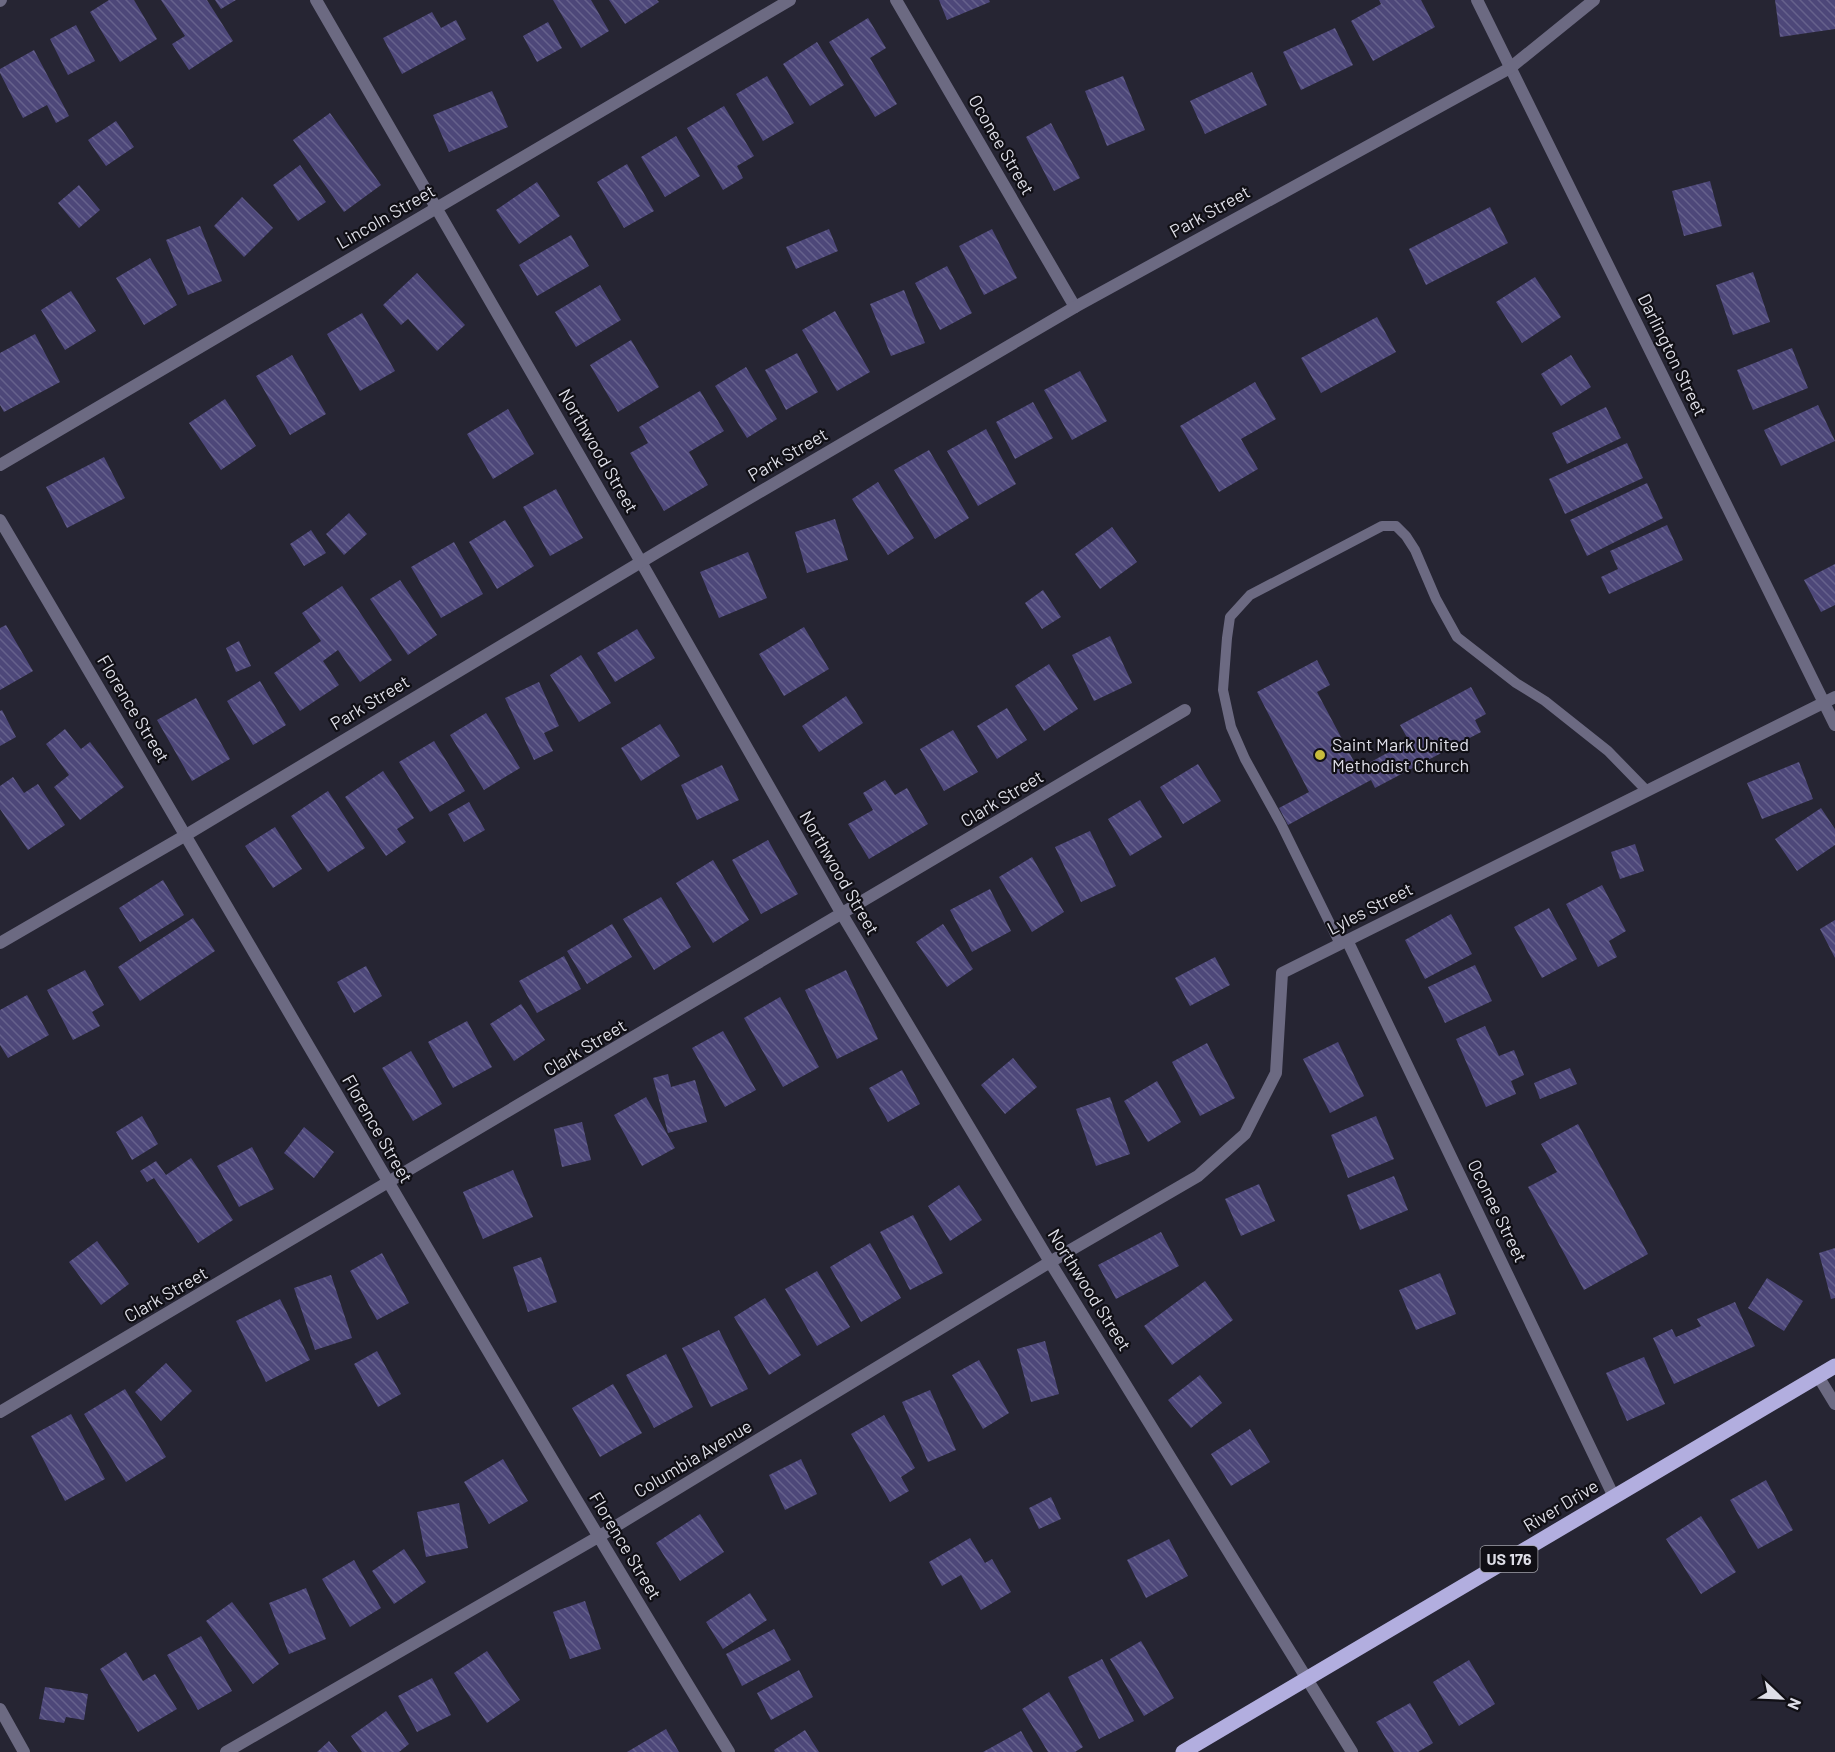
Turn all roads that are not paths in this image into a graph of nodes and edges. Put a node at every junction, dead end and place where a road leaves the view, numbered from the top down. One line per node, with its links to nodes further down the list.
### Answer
1 (316, 0): 7 (street, Northwood Street)
2 (790, 0): 7 (street, Lincoln Street)
3 (896, 0): 8 (street, Oconee Street)
4 (1477, 0): 6 (street, Darlington Street)
5 (1594, 0): 6 (street, Park Street)
6 (1510, 68): 8 (street, Park Street); 12 (street, Darlington Street)
7 (436, 208): 9 (street, Lincoln Street); 11 (street, Northwood Street)
8 (1075, 307): 11 (street, Park Street)
9 (0, 465)
10 (0, 520): 16 (street, Florence Street)
11 (641, 562): 16 (street, Park Street); 17 (street, Northwood Street)
12 (1829, 700): 14 (street, Darlington Street); 15 (street, Lyles Street)
13 (1185, 710): 17 (street, Clark Street)
14 (1835, 725)
15 (1647, 790): 18 (street, Lyles Street); 18 (lane)
16 (186, 835): 19 (street, Park Street); 20 (street, Florence Street)
17 (843, 916): 20 (street, Clark Street); 21 (street, Northwood Street)
18 (1343, 942): 21 (street, Lyles Street); 26 (street, Oconee Street)
19 (0, 943)
20 (389, 1186): 25 (street, Clark Street); 27 (street, Florence Street)
21 (1050, 1262): 27 (street, Columbia Avenue); 28 (street, Northwood Street)
22 (1835, 1366): 23 (main road, River Drive / US 176)
23 (1818, 1376): 24 (street); 26 (main road, River Drive / US 176)
24 (1835, 1404)
25 (0, 1412)
26 (1614, 1497): 28 (main road, River Drive / US 176)
27 (598, 1537): 31 (street, Columbia Avenue); 32 (street, Florence Street)
28 (1307, 1679): 33 (main road, River Drive / US 176); 34 (street, Northwood Street)
29 (0, 1709): 30 (street)
30 (24, 1752)
31 (226, 1752)
32 (729, 1752)
33 (1183, 1752)
34 (1352, 1752)

